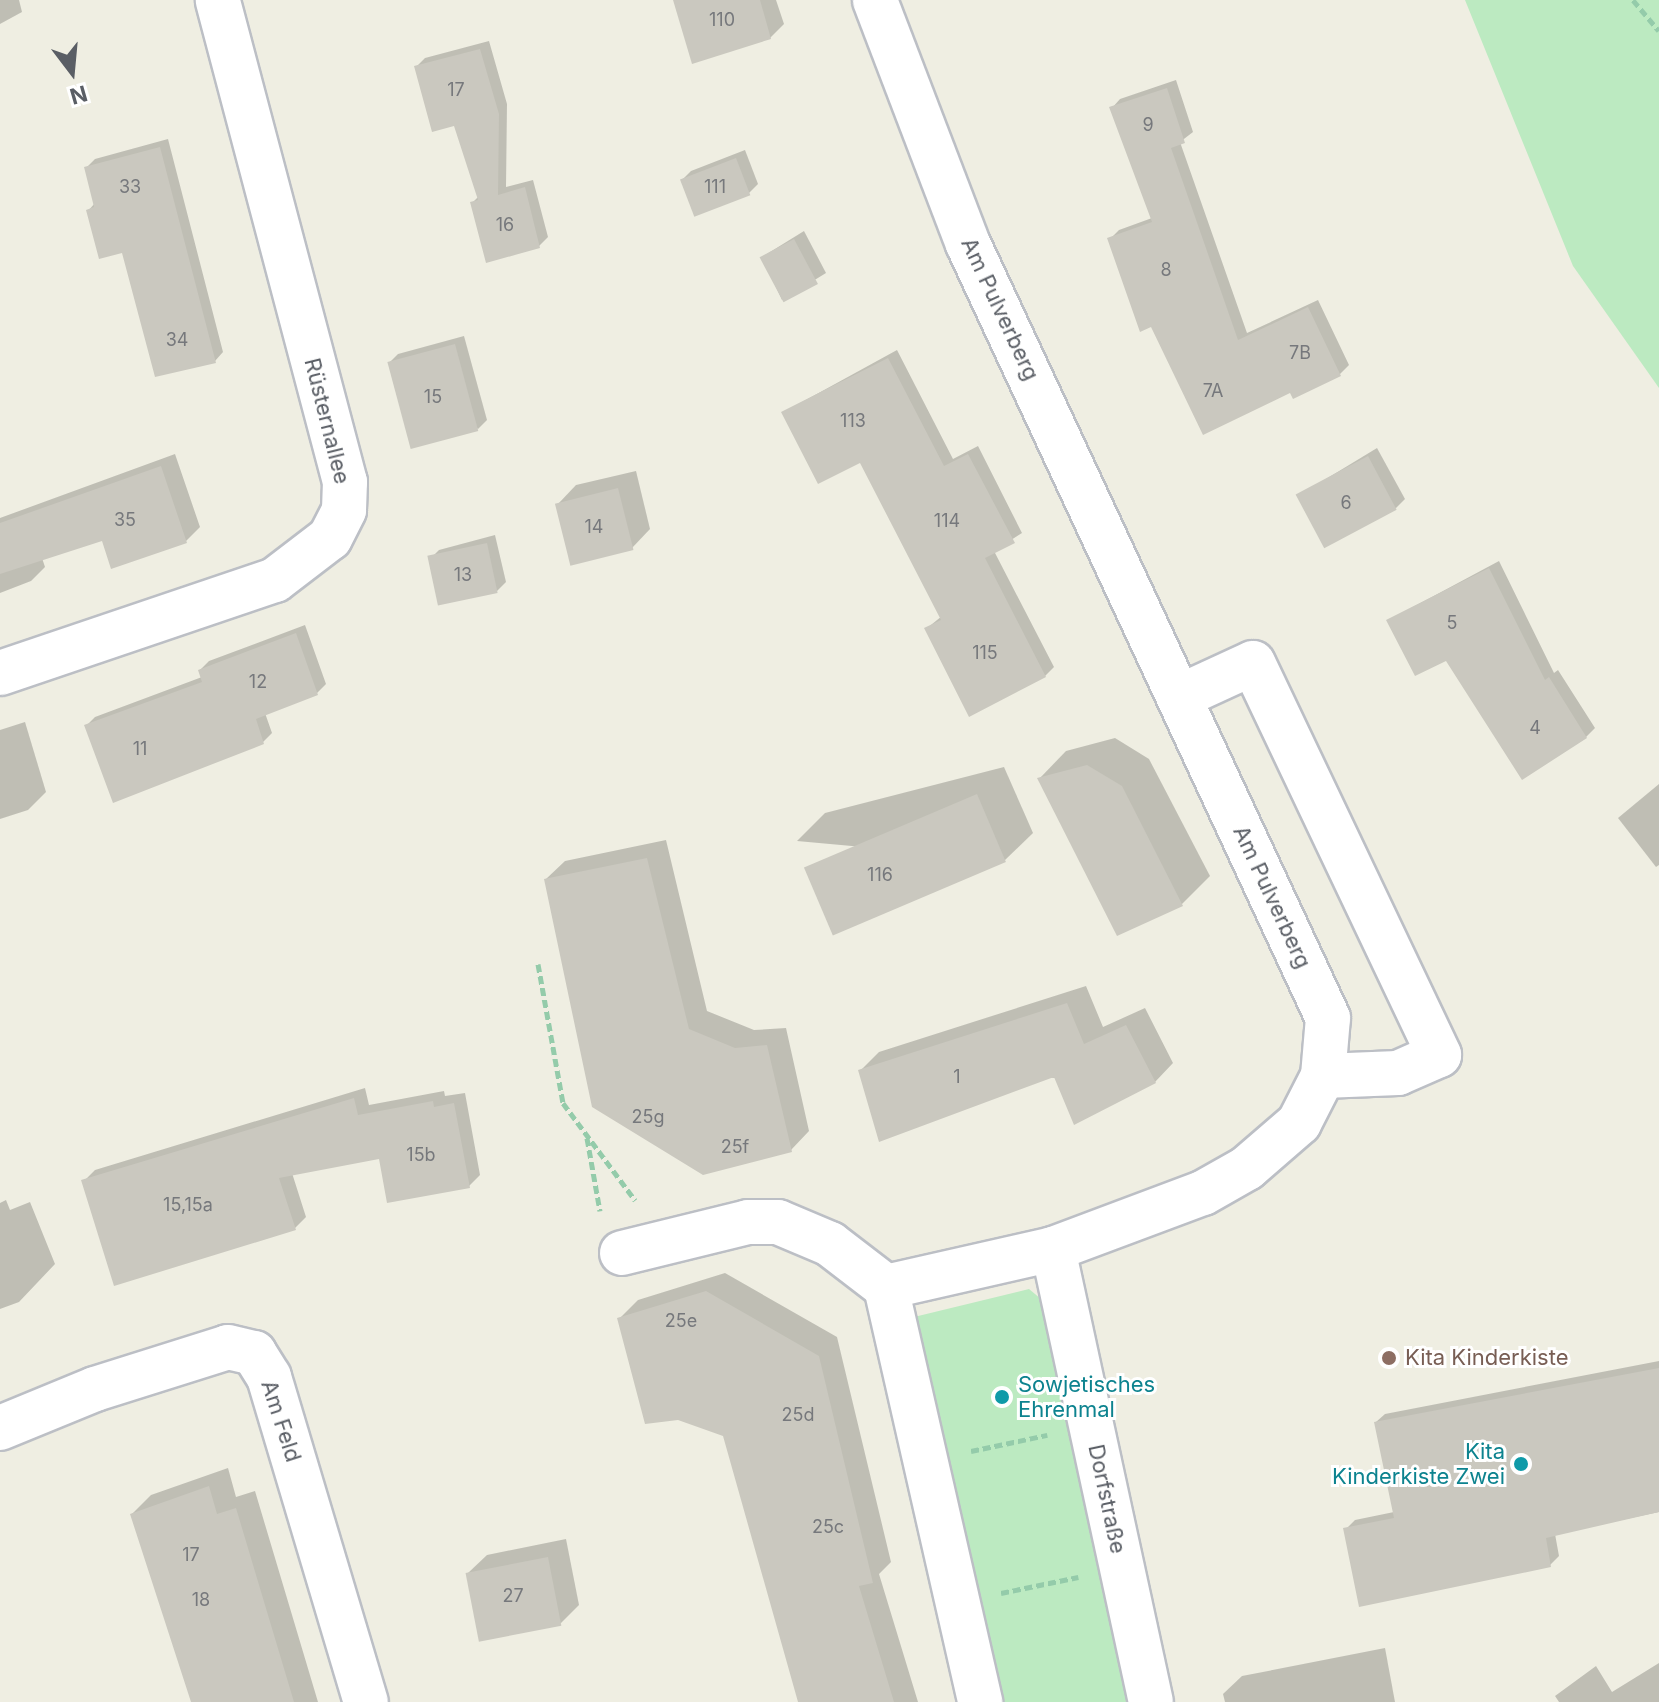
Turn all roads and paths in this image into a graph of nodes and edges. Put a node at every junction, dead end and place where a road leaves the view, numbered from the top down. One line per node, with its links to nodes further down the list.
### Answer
1 (218, 0): 5 (street, Rüsternallee)
2 (875, 0): 6 (street, Am Pulverberg)
3 (1633, 0): 4 (path)
4 (1659, 31)
5 (0, 673)
6 (1179, 697): 8 (street, Am Pulverberg); 8 (street)
7 (538, 964): 9 (path)
8 (1323, 1076): 11 (street, Am Pulverberg)
9 (586, 1134): 10 (path); 12 (path)
10 (594, 1189)
11 (1053, 1249): 13 (street, Am Pulverberg); 14 (street, Dorfstraße)
12 (637, 1250): 13 (street)
13 (886, 1287): 16 (street)
14 (1091, 1426): 16 (path); 17 (street, Dorfstraße)
15 (0, 1428): 19 (street, Am Feld)
16 (927, 1460): 18 (street)
17 (1122, 1566): 18 (path); 21 (street, Dorfstraße)
18 (959, 1602): 20 (street)
19 (366, 1702)
20 (980, 1702)
21 (1151, 1702)

